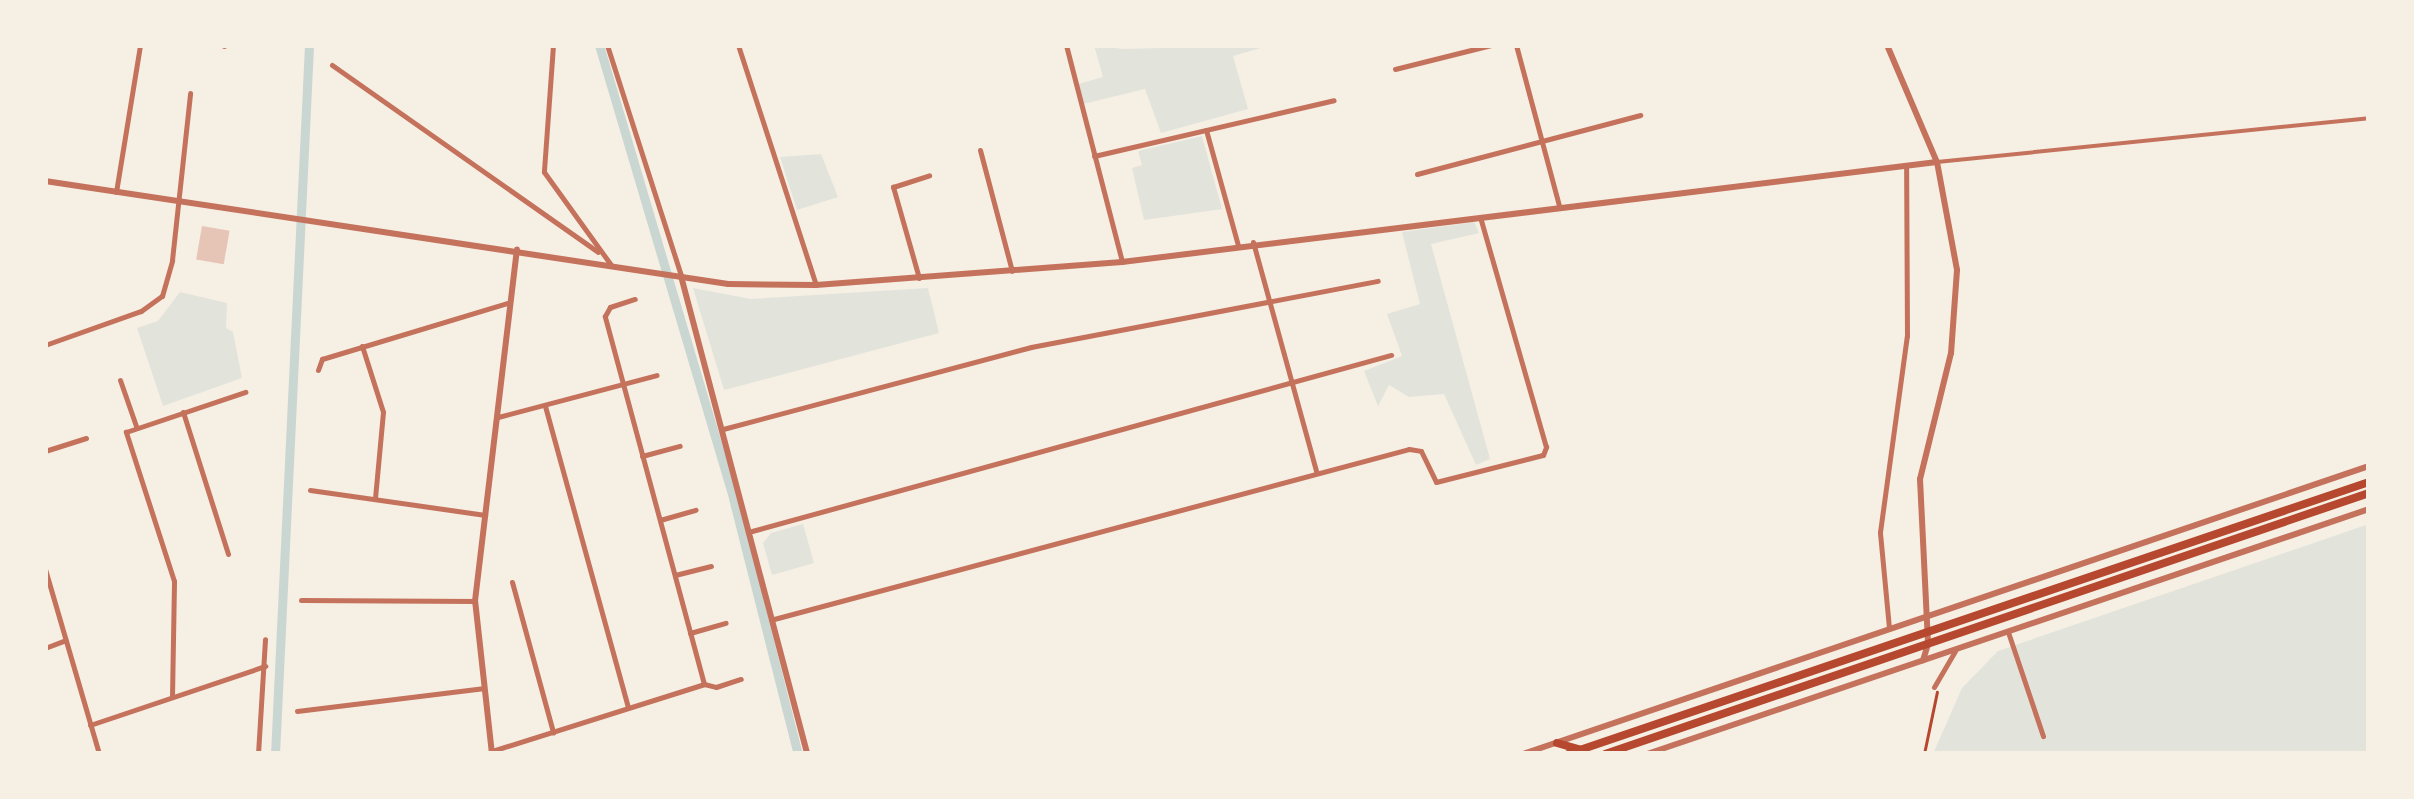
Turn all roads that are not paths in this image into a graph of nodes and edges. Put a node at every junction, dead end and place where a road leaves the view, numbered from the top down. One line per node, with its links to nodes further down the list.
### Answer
1 (140, 45): 24 (street)
2 (553, 45): 31 (street)
3 (607, 45): 35 (street)
4 (738, 45): 38 (street)
5 (1066, 45): 18 (street)
6 (1492, 45): 10 (street)
7 (1516, 45): 16 (street)
8 (1887, 45): 19 (street)
9 (332, 64): 31 (street)
10 (1395, 70)
11 (190, 93): 25 (street)
12 (1334, 100): 15 (street)
13 (1640, 115): 16 (street)
14 (2369, 118): 19 (street)
15 (1206, 130): 18 (street); 29 (street)
16 (1542, 140): 21 (street); 26 (street)
17 (980, 150): 34 (street)
18 (1094, 156): 32 (street)
19 (1937, 162): 20 (street); 80 (street)
20 (1906, 166): 26 (street); 83 (street)
21 (1417, 174)
22 (929, 175): 36 (street)
23 (45, 181): 24 (street)
24 (116, 192): 25 (street)
25 (177, 201): 30 (street); 42 (street)
26 (1559, 206): 27 (street)
27 (1480, 217): 28 (street); 61 (street)
28 (1252, 242): 29 (street); 40 (street)
29 (1238, 245): 32 (street)
30 (516, 250): 33 (street); 41 (street)
31 (598, 252): 33 (street)
32 (1122, 262): 34 (street)
33 (611, 264): 35 (street)
34 (1012, 271): 36 (street)
35 (678, 275): 38 (street); 55 (street)
36 (919, 278): 38 (street)
37 (1378, 281): 40 (street)
38 (816, 285)
39 (636, 299): 49 (street)
40 (1269, 299): 48 (street); 55 (street)
41 (508, 302): 43 (street); 53 (street)
42 (45, 345)
43 (362, 346): 45 (street); 65 (street)
44 (1391, 355): 48 (street)
45 (318, 370)
46 (657, 376): 49 (street)
47 (120, 380): 54 (street)
48 (1291, 382): 61 (street); 70 (street)
49 (623, 385): 51 (street); 59 (street)
50 (245, 392): 52 (street)
51 (546, 406): 53 (street); 99 (street)
52 (183, 412): 54 (street); 72 (street)
53 (498, 418): 68 (street)
54 (136, 426): 98 (street)
55 (723, 428): 70 (street)
56 (86, 438): 58 (street)
57 (680, 446): 59 (street)
58 (45, 451)
59 (642, 456): 69 (street)
60 (2369, 466): 71 (street)
61 (1316, 471): 81 (street)
62 (2369, 482): 73 (main road)
63 (310, 490): 65 (street)
64 (2369, 493): 89 (main road)
65 (375, 499): 68 (street)
66 (696, 510): 69 (street)
67 (2369, 510): 85 (street)
68 (485, 515): 79 (street)
69 (660, 520): 76 (street)
70 (752, 531): 81 (street)
71 (2146, 543): 73 (street); 80 (street)
72 (228, 554)
73 (2138, 560): 84 (main road)
74 (711, 566): 76 (street)
75 (45, 570): 88 (street)
76 (674, 576): 86 (street)
77 (512, 582): 104 (street)
78 (301, 600): 79 (street)
79 (475, 601): 97 (street)
80 (1928, 615): 83 (street); 84 (street)
81 (774, 619): 111 (street)
82 (726, 623): 86 (street)
83 (1889, 628): 106 (street)
84 (1928, 629): 89 (street); 107 (main road)
85 (2008, 632): 91 (street); 105 (street)
86 (690, 633): 95 (street)
87 (265, 638): 93 (street)
88 (66, 640): 90 (street); 103 (street)
89 (1928, 644): 92 (street); 101 (main road)
90 (45, 648)
91 (1955, 650): 92 (street); 96 (street)
92 (1922, 661): 102 (street)
93 (265, 666): 98 (street); 110 (street)
94 (741, 679): 95 (street)
95 (704, 684): 99 (street)
96 (1934, 687)
97 (483, 688): 100 (street); 108 (street)
98 (172, 697): 103 (street)
99 (628, 708): 104 (street)
100 (297, 711)
101 (1727, 713): 102 (street); 114 (main road)
102 (1744, 722): 115 (street)
103 (90, 726): 109 (street)
104 (554, 732): 108 (street)
105 (2042, 736)
106 (1557, 743): 107 (main road); 112 (street)
107 (1581, 750): 113 (main road)
108 (492, 753)
109 (100, 754)
110 (258, 754)
111 (808, 754)
112 (1523, 754)
113 (1568, 754)
114 (1605, 754)
115 (1647, 754)

